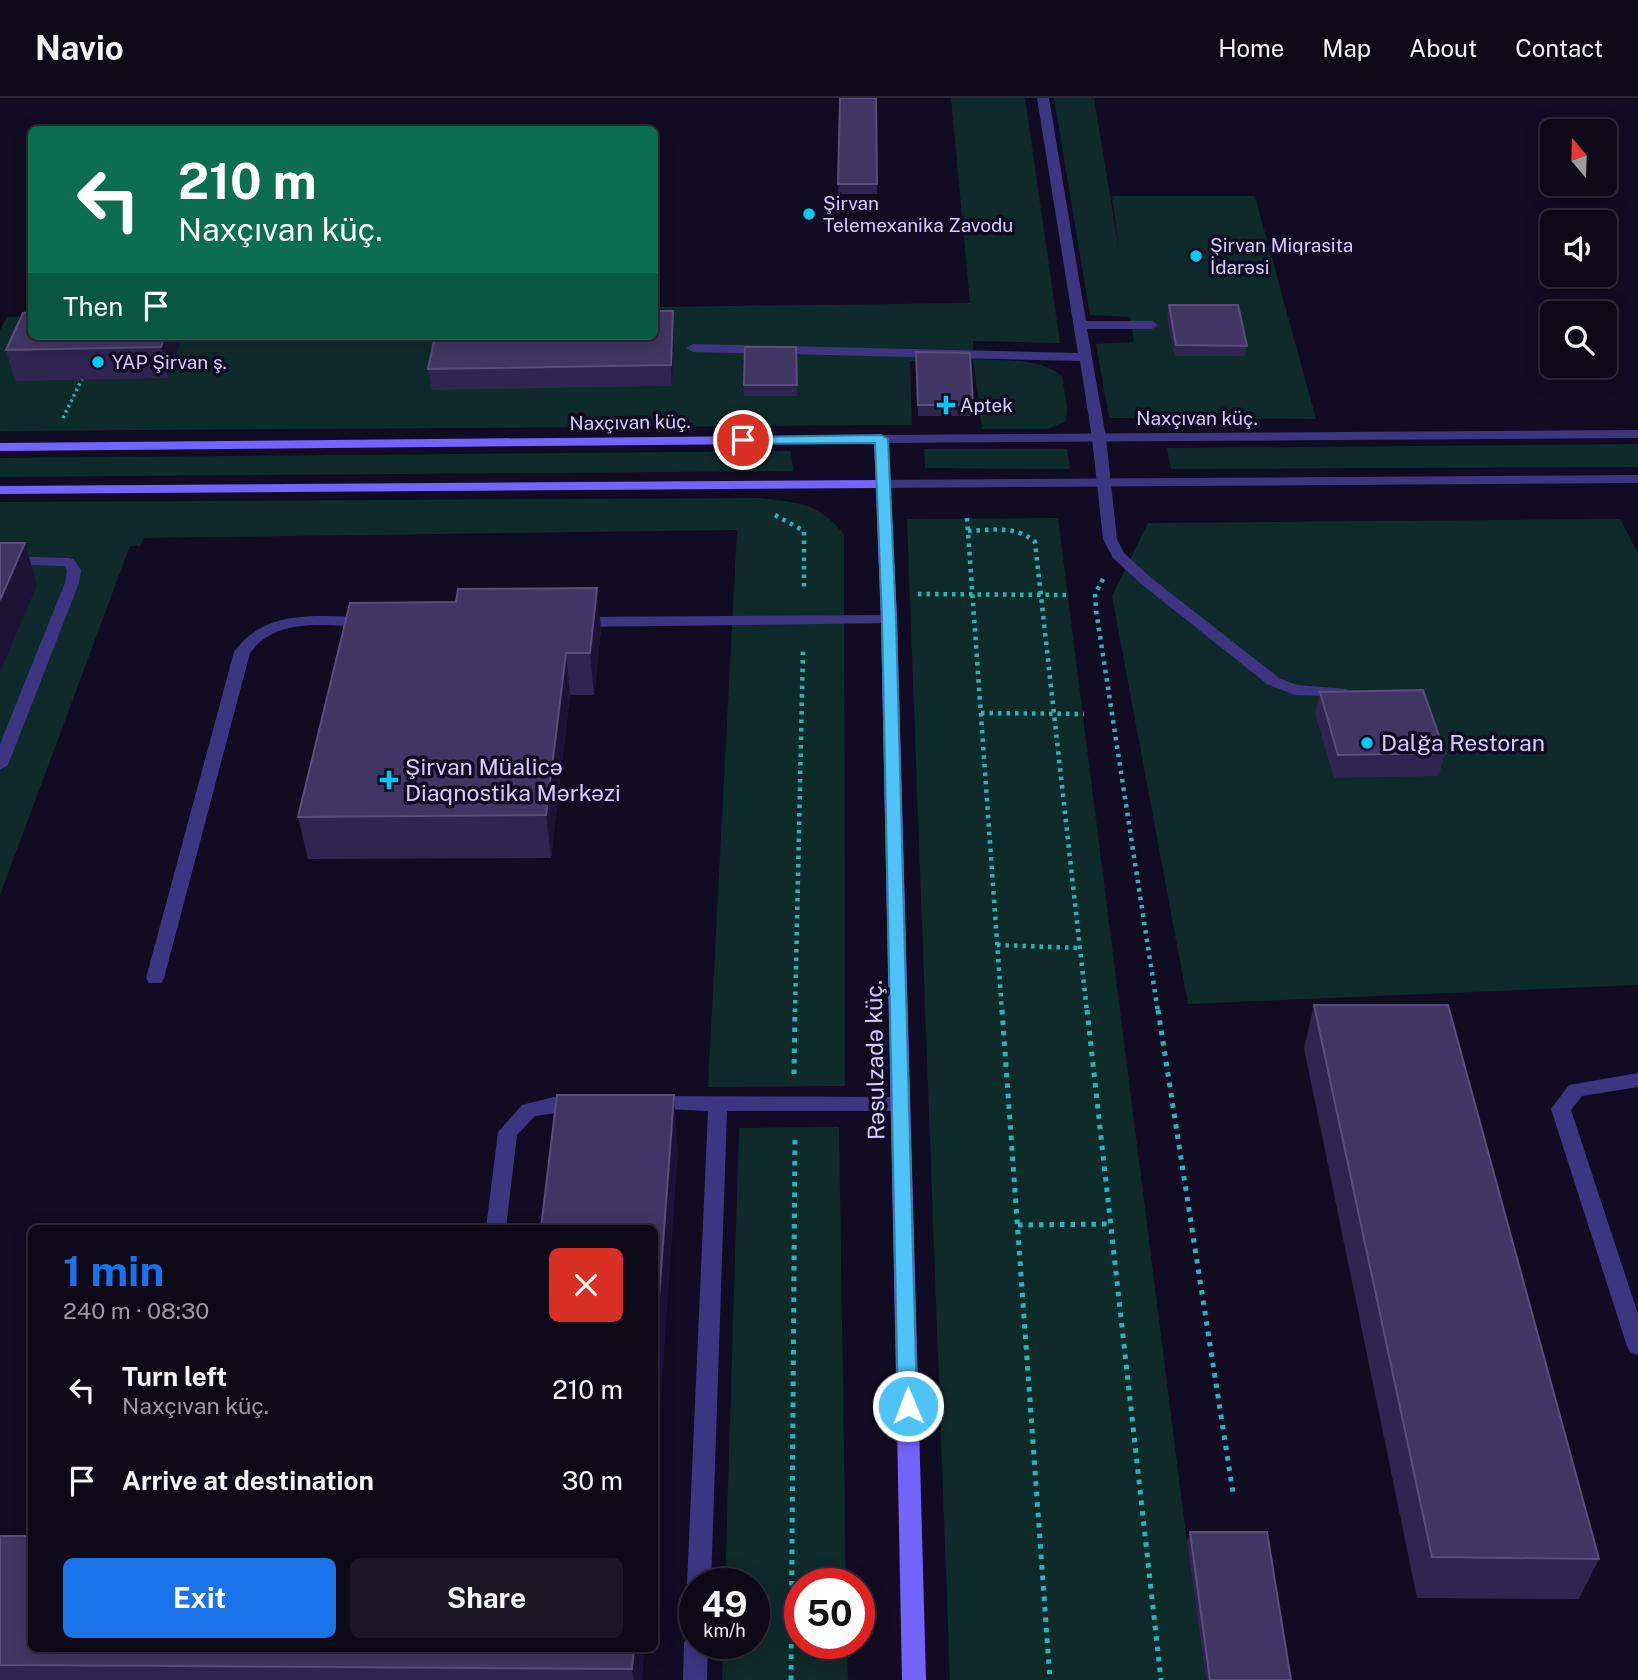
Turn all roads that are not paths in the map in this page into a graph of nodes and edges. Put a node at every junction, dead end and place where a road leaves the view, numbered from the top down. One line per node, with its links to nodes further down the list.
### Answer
1 (1043, 98): 2 (street)
2 (1081, 325): 3 (street); 5 (street)
3 (1152, 325)
4 (693, 348): 5 (street)
5 (1086, 357): 7 (street)
6 (1638, 434): 7 (street, Naxçıvan küç.)
7 (1099, 438): 8 (street, Naxçıvan küç.); 11 (street)
8 (881, 439): 9 (main road, Naxçıvan küç.); 12 (main road, Rəsulzadə küç.)
9 (0, 447)
10 (1638, 480): 11 (street)
11 (1104, 482): 12 (street); 18 (street)
12 (883, 484): 13 (main road); 15 (main road, Rəsulzadə küç.)
13 (0, 490)
14 (0, 560): 19 (street)
15 (889, 620): 17 (street); 25 (main road, Rəsulzadə küç.)
16 (388, 622): 20 (street)
17 (565, 622)
18 (1359, 693)
19 (2, 755)
20 (155, 978)
21 (1638, 1080): 27 (street)
22 (718, 1103): 24 (street); 25 (street); 28 (street)
23 (595, 1104): 26 (street)
24 (636, 1104)
25 (900, 1104): 31 (main road, Rəsulzadə küç.)
26 (496, 1225)
27 (1638, 1346)
28 (700, 1568)
29 (696, 1659): 30 (street)
30 (695, 1680)
31 (914, 1680)

